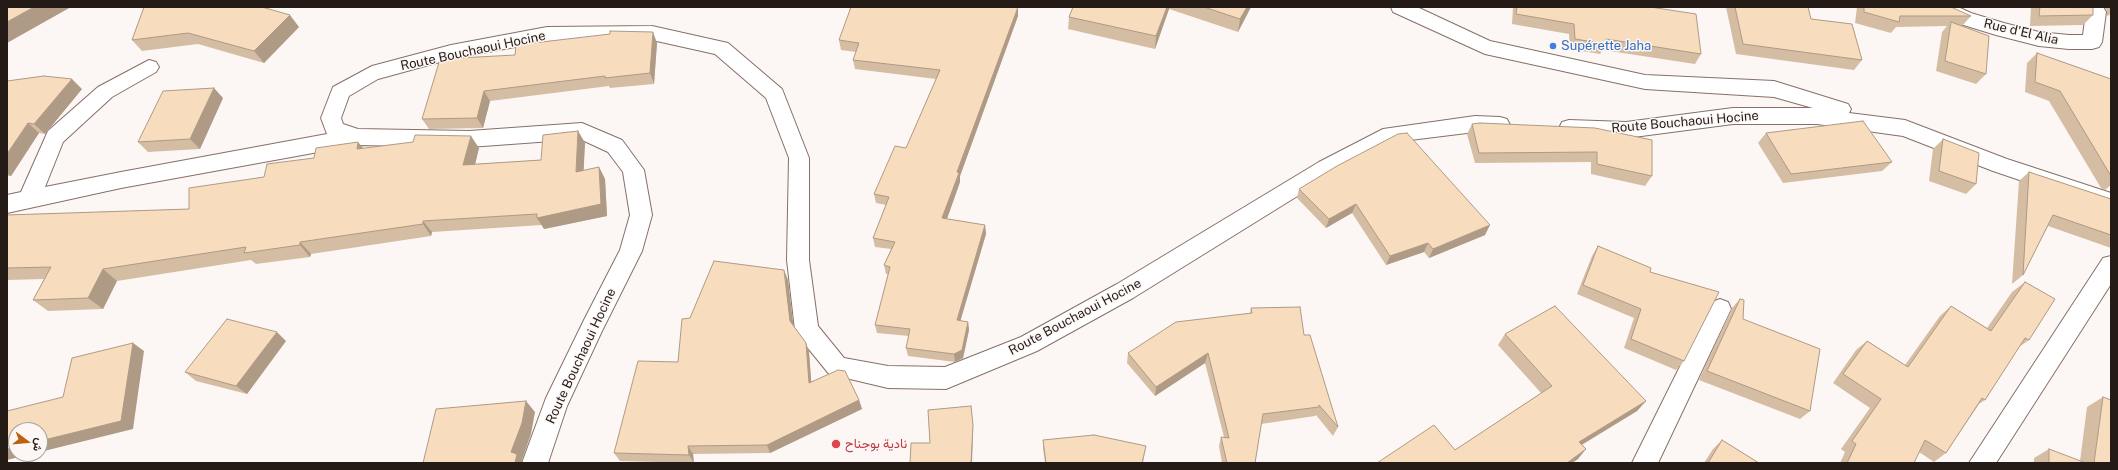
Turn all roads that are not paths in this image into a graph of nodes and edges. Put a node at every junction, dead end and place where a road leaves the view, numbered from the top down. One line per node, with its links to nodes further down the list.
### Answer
1 (1400, 7): 7 (street)
2 (1941, 7): 3 (street, Rue d'El Alia)
3 (2093, 7)
4 (149, 67): 9 (street)
5 (1523, 126): 8 (street, Route Bouchaoui Hocine)
6 (1547, 127): 7 (street, Route Bouchaoui Hocine)
7 (1905, 128): 10 (street, Route Bouchaoui Hocine)
8 (357, 137): 9 (street); 14 (street, Route Bouchaoui Hocine)
9 (29, 200): 11 (street)
10 (2111, 202)
11 (7, 204)
12 (2111, 265): 16 (street)
13 (1720, 309): 15 (street)
14 (534, 463)
15 (1645, 463)
16 (1982, 463)

